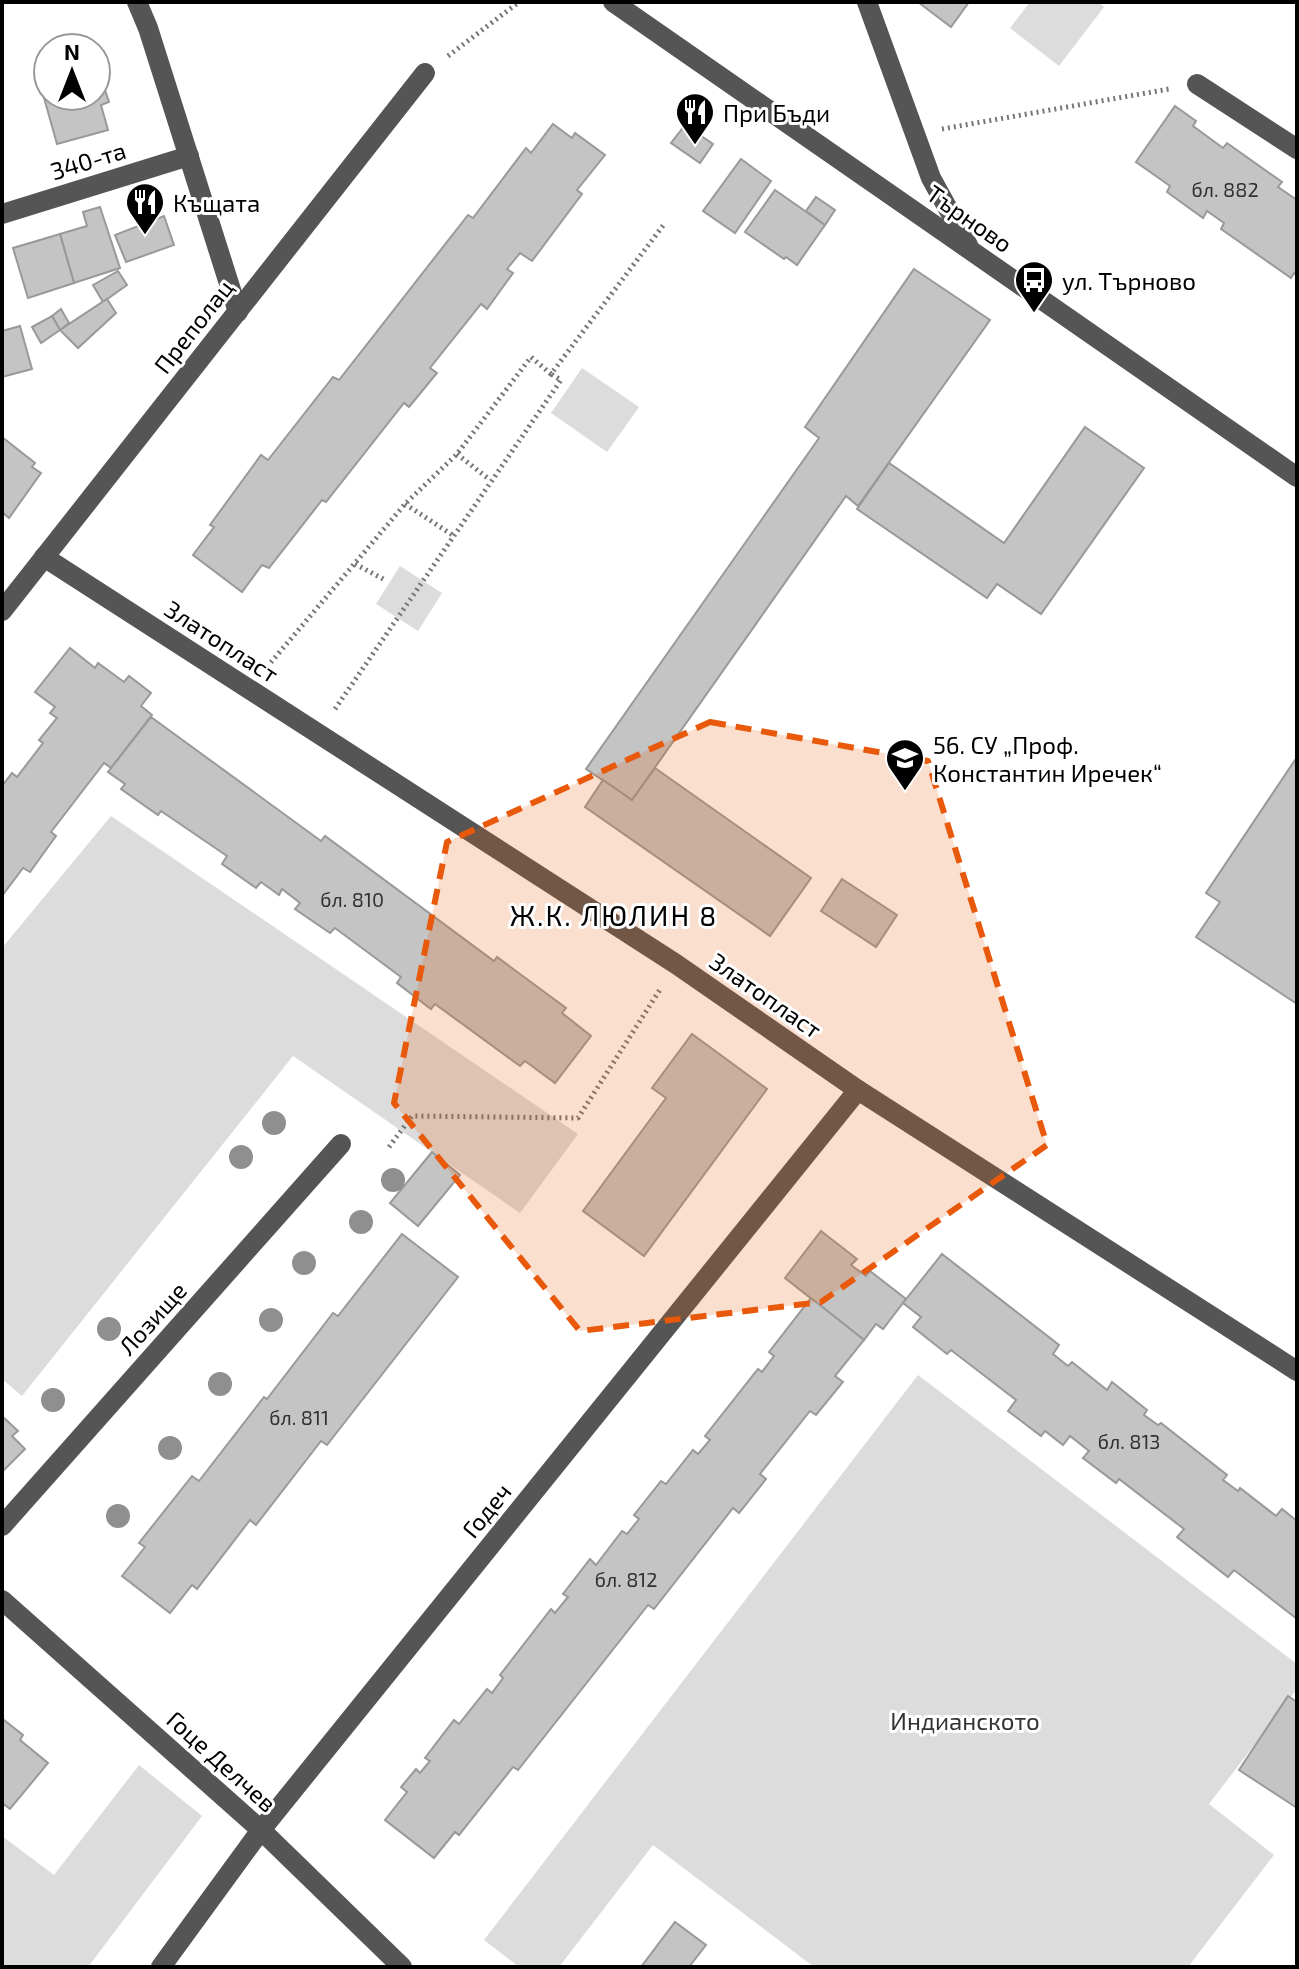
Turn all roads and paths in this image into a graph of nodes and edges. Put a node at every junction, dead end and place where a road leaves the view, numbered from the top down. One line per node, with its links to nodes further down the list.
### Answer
1 (137, 2): 11 (street)
2 (519, 2): 7 (path)
3 (613, 2): 6 (street, Търново)
4 (644, 2): 6 (street)
5 (867, 2): 9 (street)
6 (651, 28): 14 (street, Търново)
7 (425, 73): 15 (street, Преполац)
8 (1197, 84): 9 (path); 10 (street)
9 (914, 134): 14 (street)
10 (1297, 149)
11 (189, 156): 12 (street, 340-та); 15 (street)
12 (2, 214)
13 (665, 223): 16 (path)
14 (970, 249): 18 (street, Търново)
15 (238, 312): 22 (street, Преполац)
16 (551, 374): 17 (path); 19 (path)
17 (457, 454): 19 (path); 20 (path)
18 (1297, 477)
19 (490, 480): 21 (path)
20 (405, 504): 21 (path); 23 (path)
21 (454, 536): 27 (path)
22 (44, 557): 25 (street, Преполац); 26 (street, Златопласт)
23 (355, 564): 24 (path); 26 (path)
24 (385, 580)
25 (2, 611)
26 (249, 689): 27 (street, Златопласт)
27 (318, 733): 28 (street, Златопласт)
28 (676, 964): 29 (street, Златопласт); 31 (path)
29 (858, 1090): 32 (street, Златопласт); 35 (street, Годеч)
30 (341, 1144): 33 (street, Лозище)
31 (389, 1147)
32 (1297, 1371)
33 (2, 1526)
34 (2, 1600): 35 (street, Гоце Делчев)
35 (261, 1830): 36 (street, Годеч); 37 (street, Гоце Делчев)
36 (161, 1967)
37 (402, 1967)

